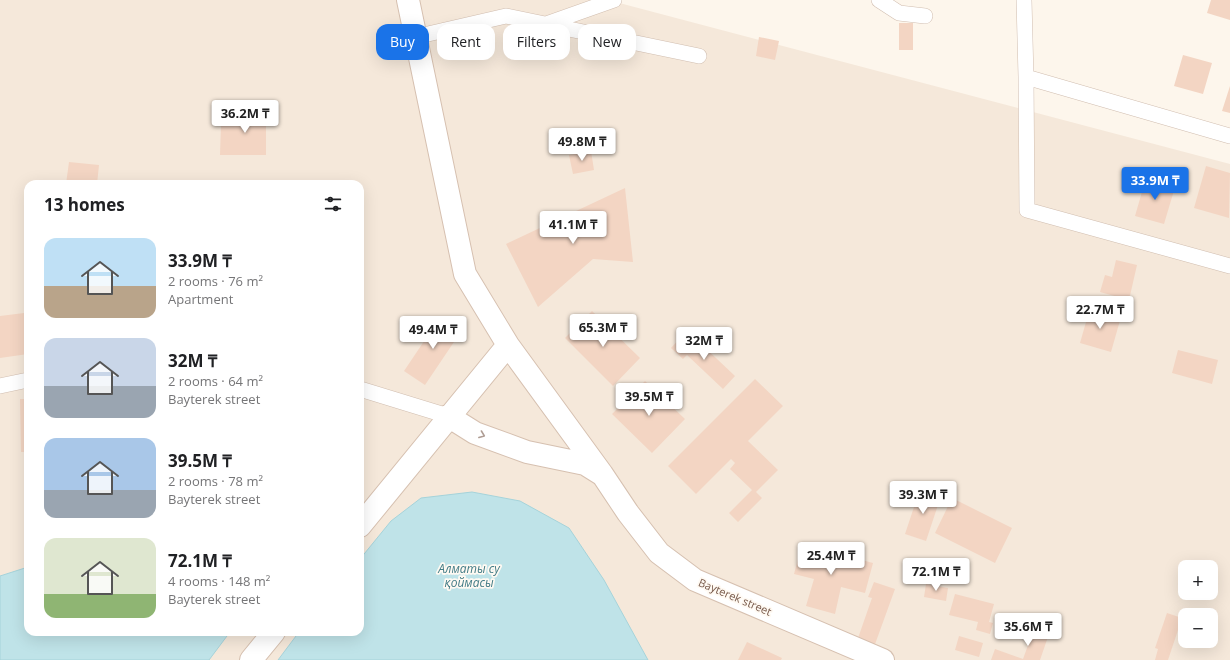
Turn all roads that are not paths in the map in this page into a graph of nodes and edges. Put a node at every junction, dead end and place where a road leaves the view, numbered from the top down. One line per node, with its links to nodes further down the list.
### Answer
1 (408, 0): 6 (street, Bayterek street)
2 (614, 0): 7 (street)
3 (879, 0): 5 (street)
4 (1024, 0): 12 (street)
5 (925, 16)
6 (413, 24)
7 (546, 24): 9 (street)
8 (570, 29): 10 (street)
9 (429, 34)
10 (699, 56)
11 (420, 60): 15 (street, Bayterek street)
12 (1026, 76): 13 (street); 14 (street)
13 (1230, 136)
14 (1230, 266)
15 (508, 345): 19 (street); 20 (street, Bayterek street)
16 (24, 381): 17 (street)
17 (0, 386)
18 (364, 390): 19 (street)
19 (448, 416): 20 (street, one-way to 20); 21 (street)
20 (602, 474): 24 (street, Bayterek street)
21 (364, 521)
22 (271, 636): 23 (street)
23 (251, 660)
24 (883, 660)

